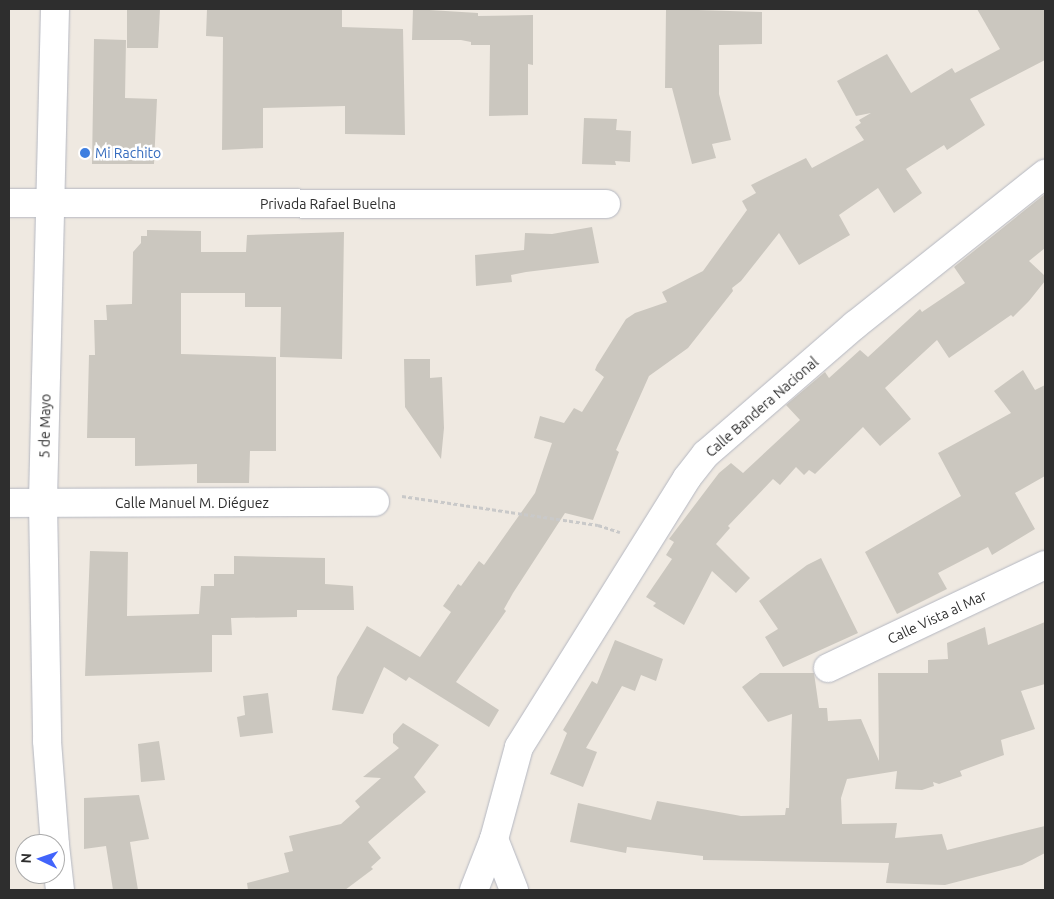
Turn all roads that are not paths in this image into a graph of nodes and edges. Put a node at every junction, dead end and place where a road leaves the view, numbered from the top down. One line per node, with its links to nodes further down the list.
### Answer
1 (55, 9): 4 (street, 5 de Mayo)
2 (1045, 174): 12 (street, Calle Bandera Nacional)
3 (9, 203): 4 (street, Privada Rafael Buelna)
4 (50, 203): 5 (street, Privada Rafael Buelna); 8 (street, 5 de Mayo)
5 (606, 204)
6 (375, 502): 8 (street, Calle Manuel M. Diéguez)
7 (9, 503): 8 (street, Calle Manuel M. Diéguez)
8 (43, 503): 11 (street, 5 de Mayo)
9 (1045, 565): 10 (street, Calle Vista al Mar)
10 (828, 668)
11 (54, 834)
12 (494, 840): 13 (street, Calle Bandera Nacional); 14 (street)
13 (474, 890)
14 (514, 890)

